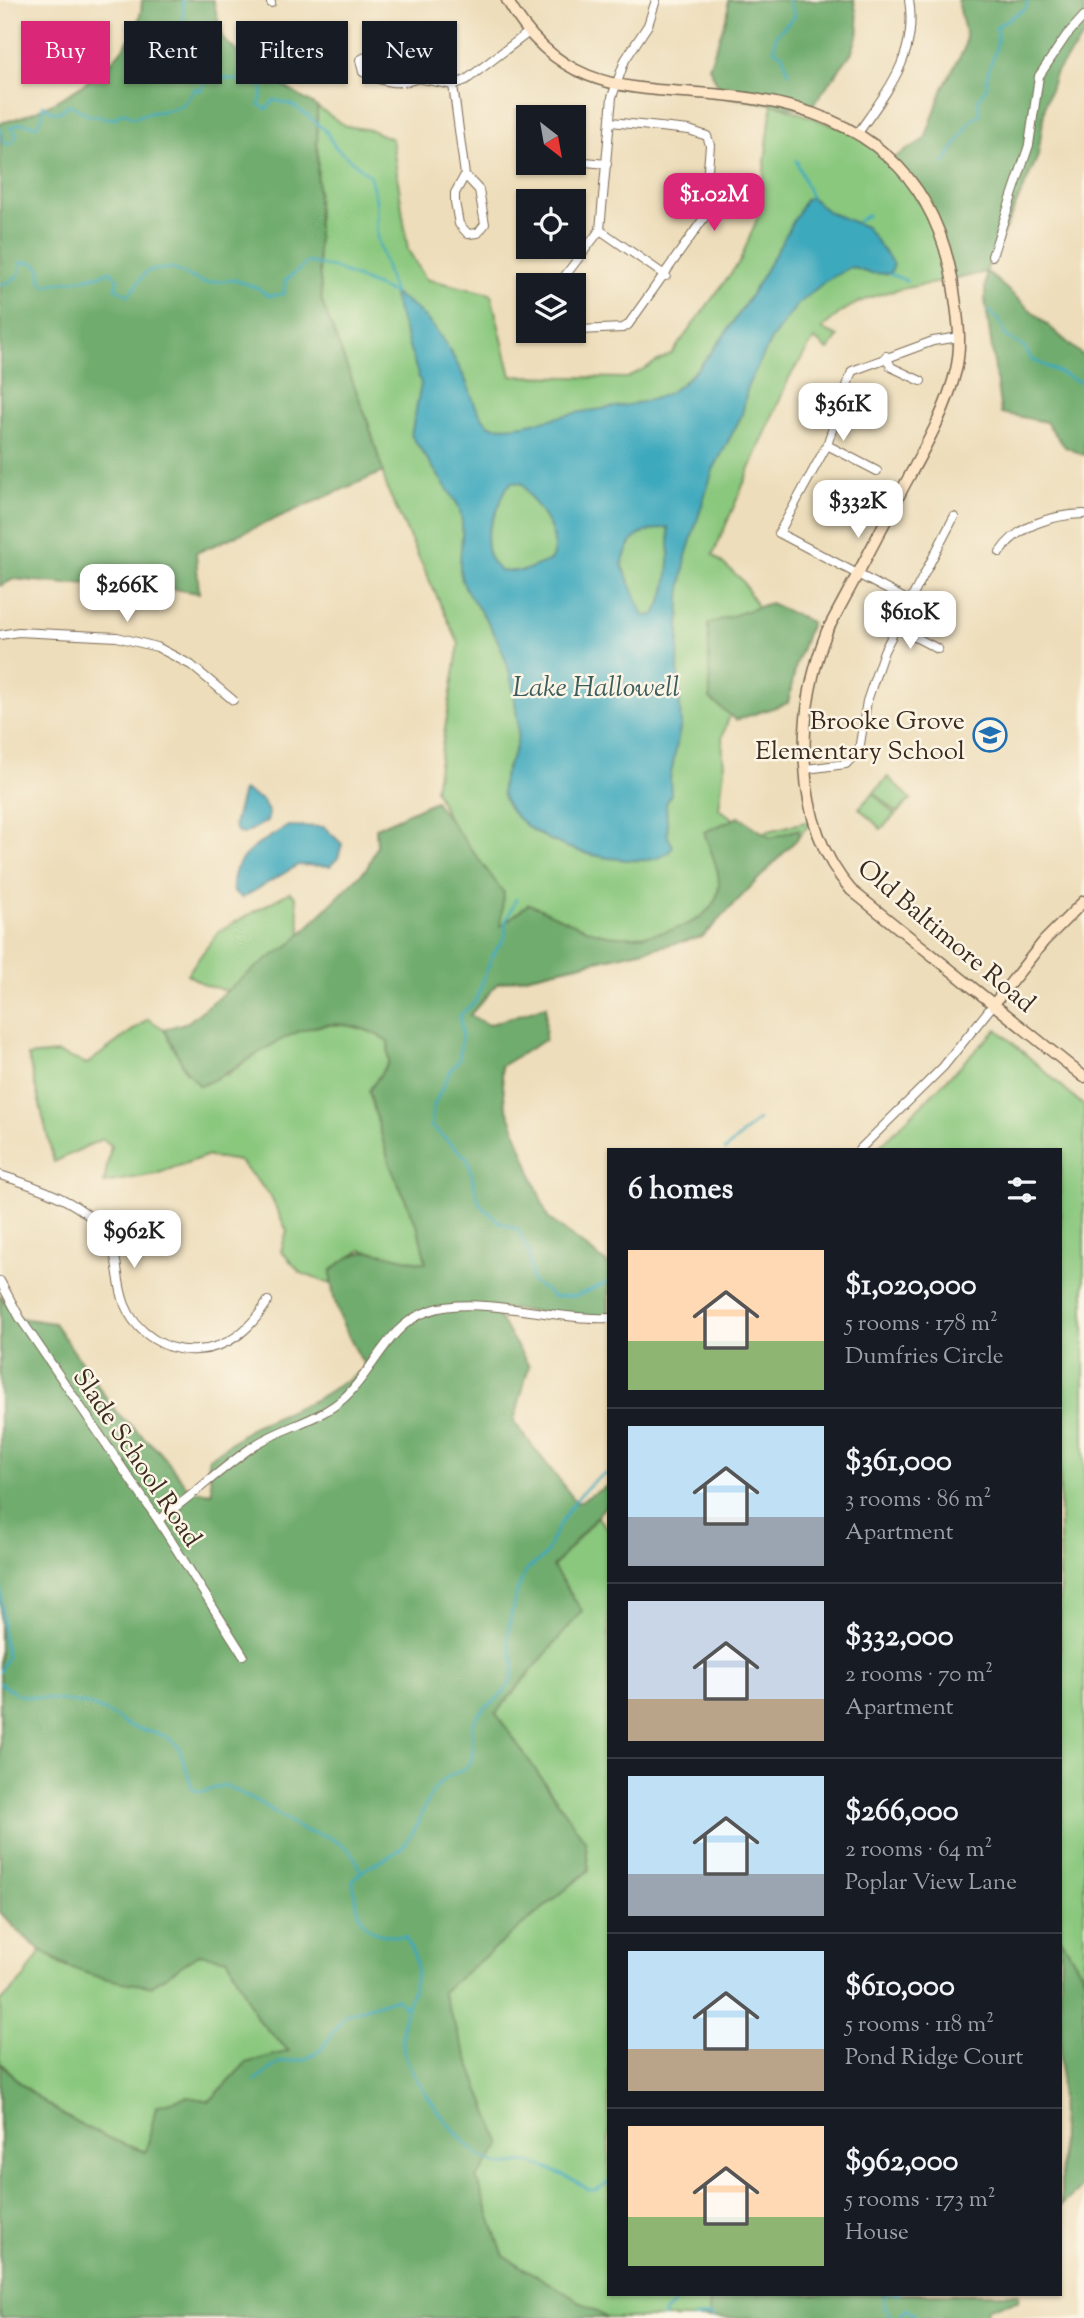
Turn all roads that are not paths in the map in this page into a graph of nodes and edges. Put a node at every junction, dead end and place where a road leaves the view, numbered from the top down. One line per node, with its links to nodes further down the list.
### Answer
1 (507, 0): 5 (street, Old Baltimore Road)
2 (656, 0): 9 (street)
3 (909, 0): 11 (street)
4 (1084, 16): 16 (street)
5 (529, 32): 8 (street); 9 (street, Old Baltimore Road)
6 (418, 78): 6 (street)
7 (448, 84): 8 (street)
8 (453, 85): 14 (street)
9 (617, 86): 10 (street); 11 (street, Old Baltimore Road)
10 (611, 122): 13 (street); 18 (street)
11 (858, 133): 20 (street, Old Baltimore Road)
12 (586, 162): 13 (street)
13 (607, 164): 15 (street)
14 (464, 175): 14 (street)
15 (600, 230): 17 (street); 18 (street)
16 (992, 256)
17 (567, 273)
18 (666, 276): 19 (street)
19 (586, 329)
20 (960, 337): 21 (street); 28 (street, Old Baltimore Road)
21 (886, 356): 22 (street); 23 (street)
22 (921, 381)
23 (827, 445): 24 (street); 28 (street)
24 (877, 471)
25 (1084, 514): 27 (street)
26 (954, 517): 29 (street)
27 (1000, 552)
28 (857, 575): 29 (street); 34 (street, Old Baltimore Road)
29 (909, 601): 30 (street)
30 (896, 627): 32 (street); 34 (street)
31 (0, 635): 33 (street)
32 (938, 649)
33 (233, 700)
34 (806, 769): 36 (street, Old Baltimore Road)
35 (1084, 901): 36 (street)
36 (993, 1004): 37 (street, Old Baltimore Road); 38 (street)
37 (1084, 1077)
38 (861, 1148)
39 (0, 1175): 41 (street)
40 (0, 1281): 43 (street, Slade School Road)
41 (268, 1301)
42 (607, 1318): 43 (street)
43 (158, 1520): 44 (street, Slade School Road)
44 (243, 1655)

